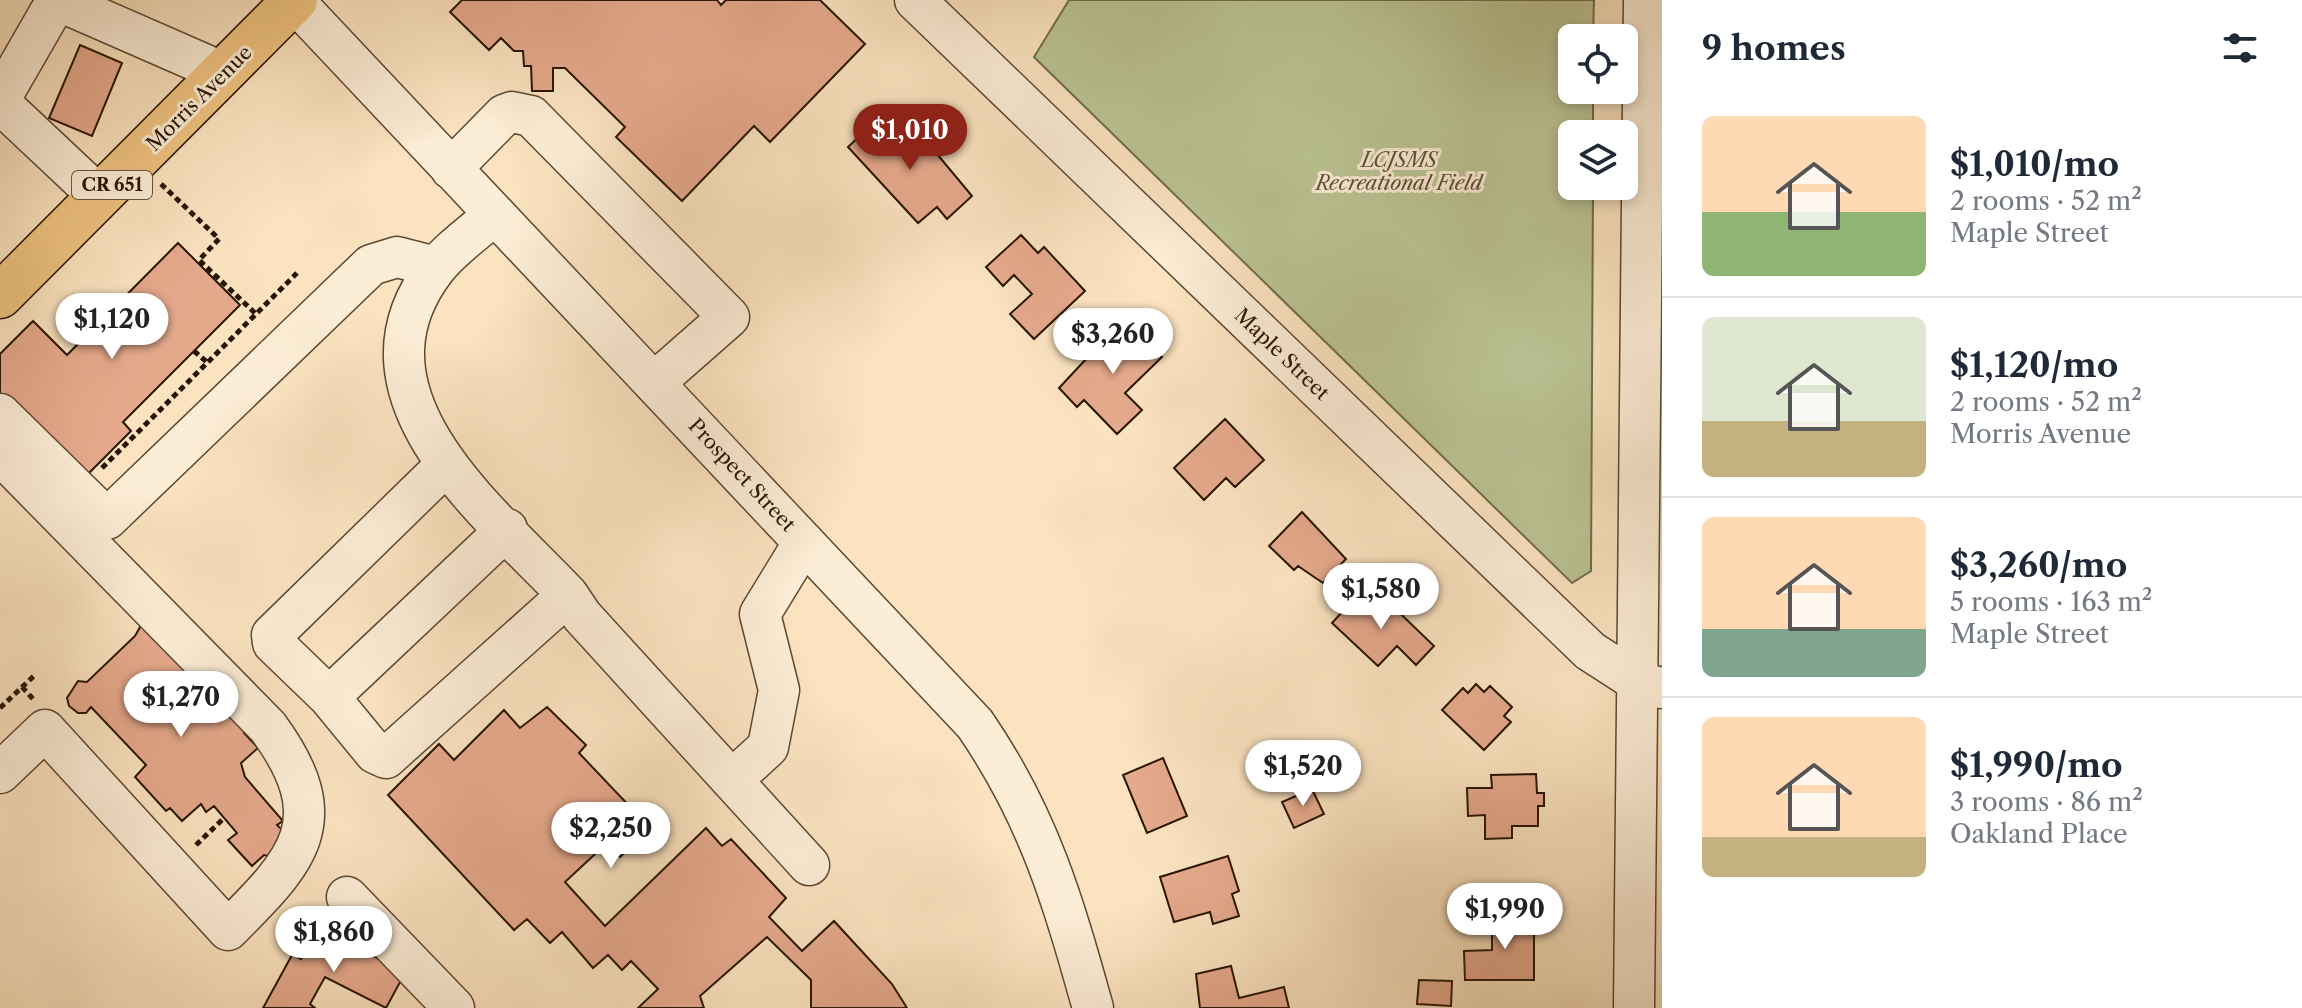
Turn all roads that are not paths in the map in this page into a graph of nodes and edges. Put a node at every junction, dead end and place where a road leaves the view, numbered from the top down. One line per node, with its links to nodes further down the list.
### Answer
1 (57, 0): 5 (street); 6 (street)
2 (1644, 0): 19 (street)
3 (295, 1): 5 (main road, Morris Avenue / CR 651); 7 (street, Prospect Street)
4 (932, 6): 19 (street, Maple Street)
5 (224, 73): 8 (main road, Morris Avenue / CR 651)
6 (0, 101): 8 (street)
7 (451, 169): 9 (street, Prospect Street); 12 (street)
8 (100, 197): 11 (main road, Morris Avenue / CR 651)
9 (494, 215): 10 (street); 12 (street, Prospect Street)
10 (436, 267): 13 (street); 15 (street)
11 (0, 296)
12 (655, 382): 17 (street, Prospect Street)
13 (0, 414)
14 (0, 454): 21 (street)
15 (446, 465): 16 (street); 20 (street)
16 (507, 529): 18 (street); 20 (street)
17 (804, 542): 22 (street); 26 (street, Prospect Street)
18 (568, 595): 20 (street); 22 (street)
19 (1650, 685): 27 (street)
20 (329, 697)
21 (0, 773)
22 (732, 780): 23 (street)
23 (809, 865)
24 (347, 897): 25 (street)
25 (454, 1008)
26 (1093, 1008)
27 (1634, 1008)

